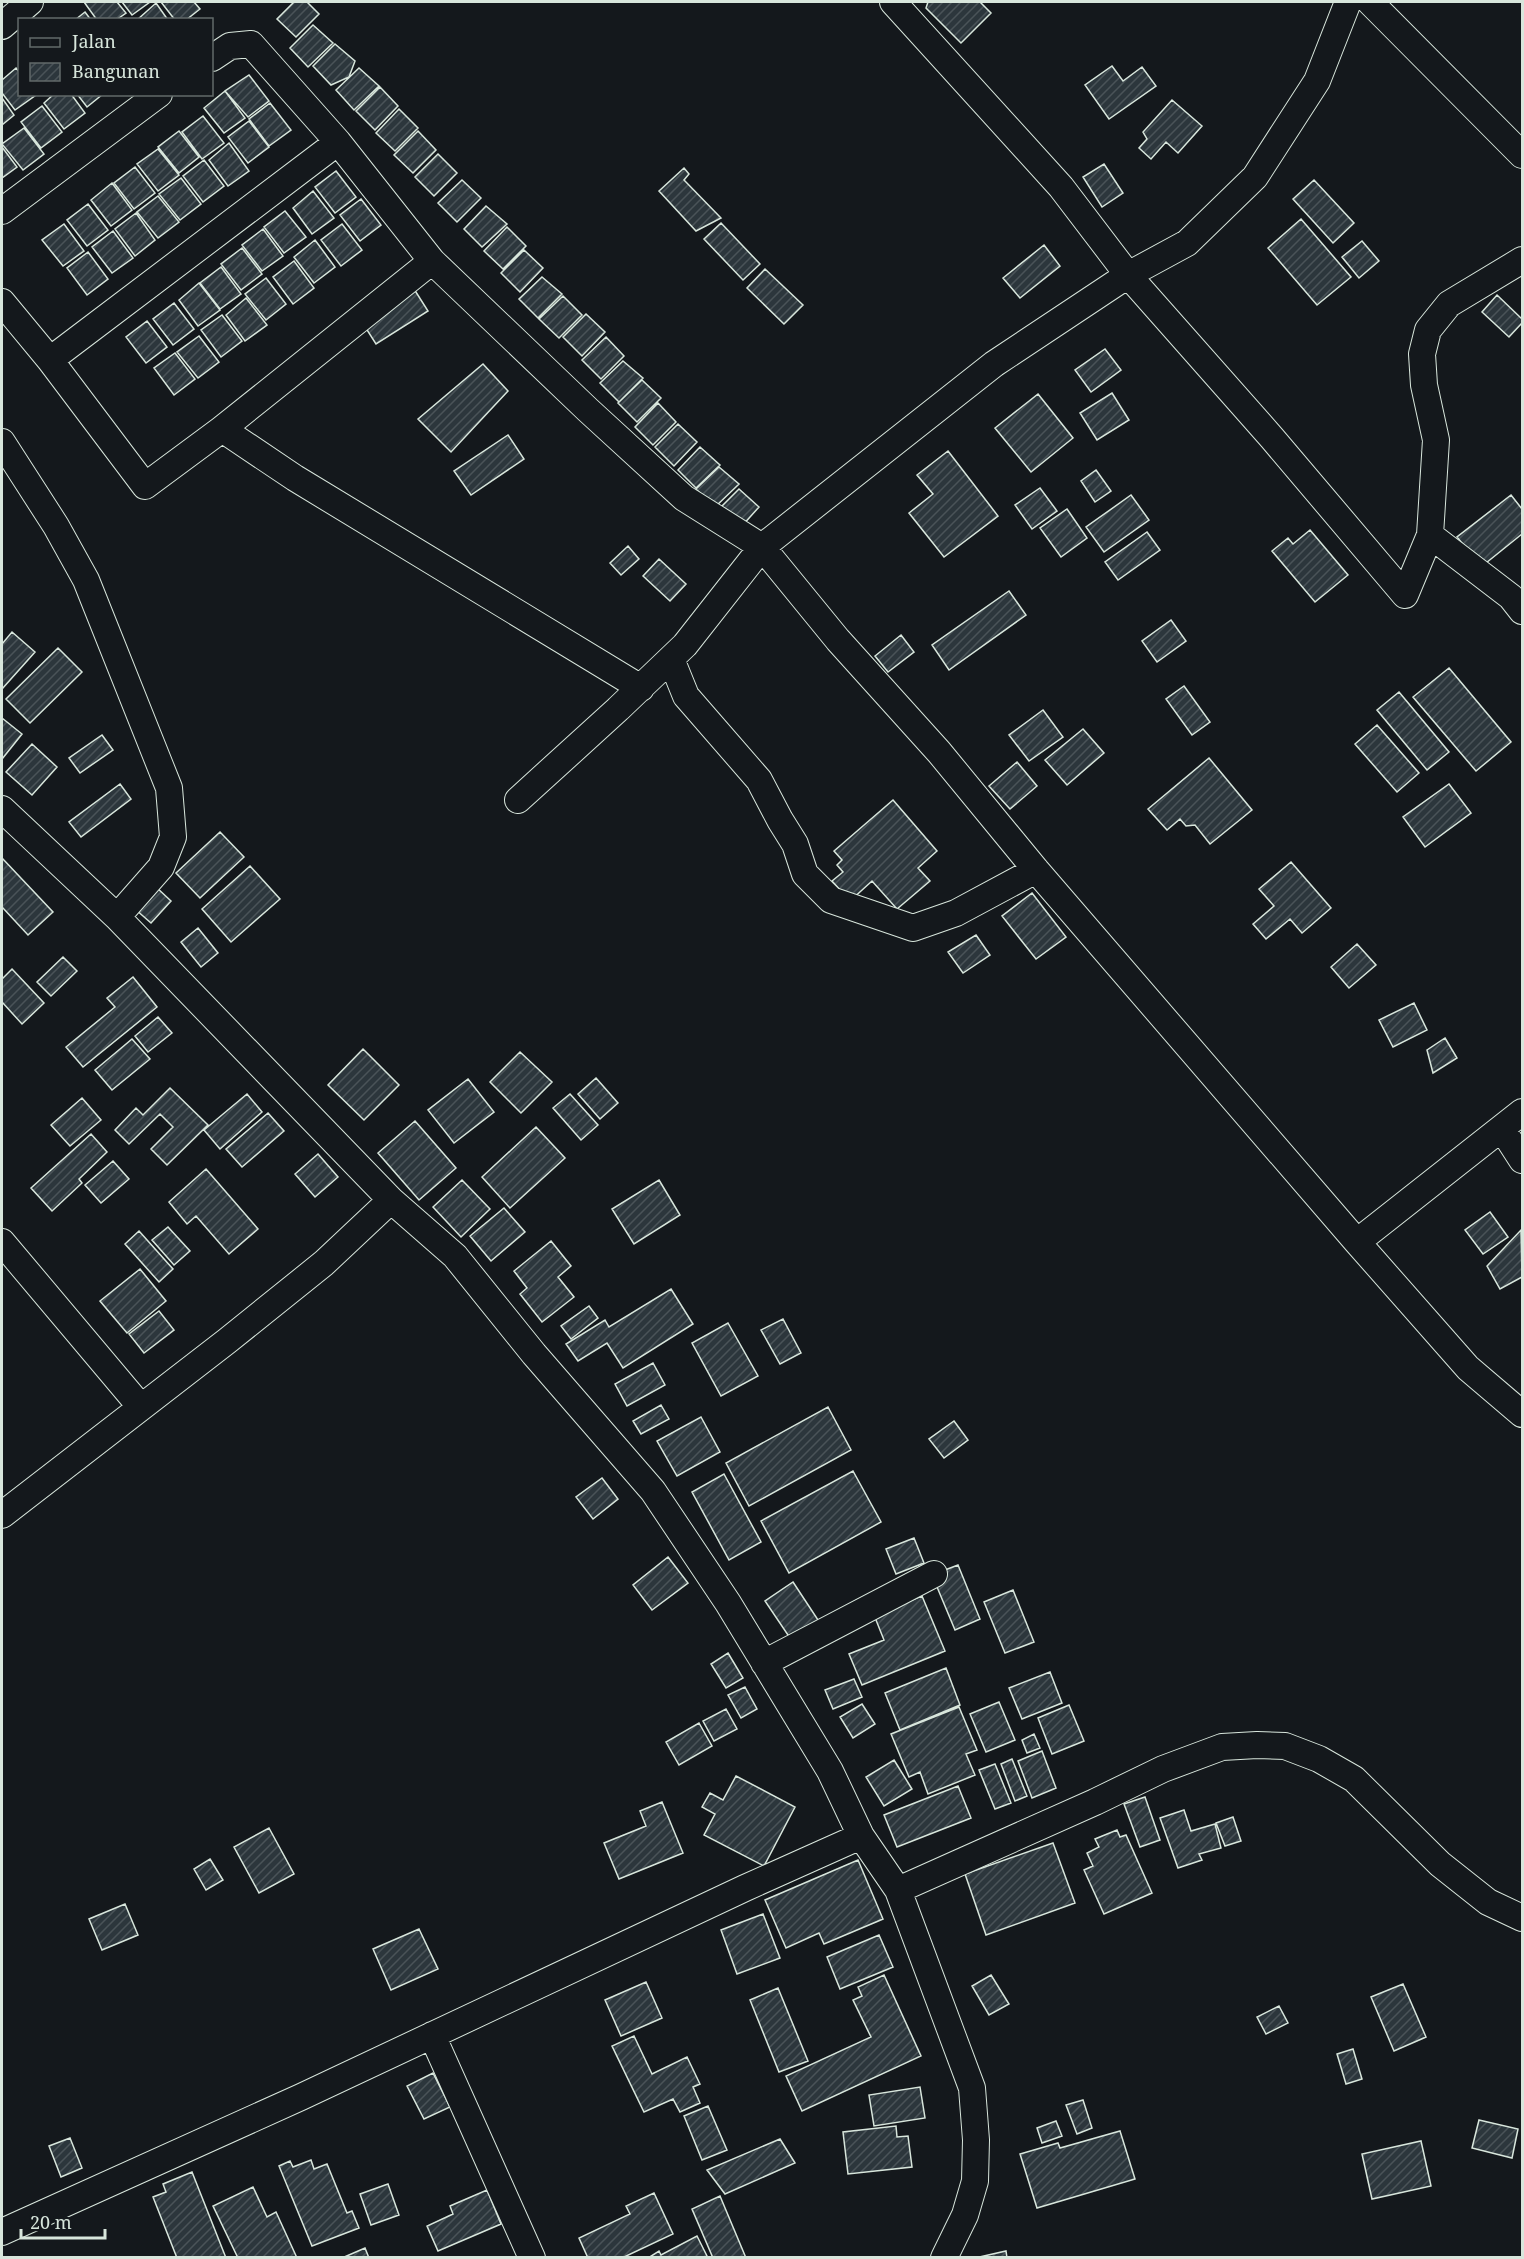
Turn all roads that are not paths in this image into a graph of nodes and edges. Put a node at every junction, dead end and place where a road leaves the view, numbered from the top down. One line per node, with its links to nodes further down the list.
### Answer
1 (30, 2): 5 (street)
2 (893, 2): 13 (street)
3 (1348, 2): 13 (street)
4 (1370, 2): 9 (street)
5 (2, 26)
6 (213, 57): 8 (street)
7 (156, 96): 10 (street)
8 (338, 142): 12 (street); 15 (street)
9 (1522, 155)
10 (2, 211)
11 (1522, 260): 18 (street)
12 (432, 261): 16 (street); 19 (street)
13 (1128, 275): 18 (street); 19 (street)
14 (2, 302): 15 (street)
15 (50, 360): 16 (street)
16 (222, 429): 22 (street)
17 (2, 442): 26 (street)
18 (1430, 535): 20 (street)
19 (762, 548): 21 (street); 25 (street)
20 (1522, 611)
21 (671, 659): 22 (street); 25 (street)
22 (641, 688): 23 (street)
23 (518, 800)
24 (2, 809): 26 (street)
25 (1036, 870): 32 (street)
26 (117, 917): 30 (street)
27 (1522, 1112): 28 (street)
28 (1502, 1129): 29 (street); 32 (street)
29 (1522, 1161)
30 (392, 1200): 33 (street); 37 (street)
31 (2, 1242): 33 (street)
32 (1357, 1242): 34 (street)
33 (140, 1407): 35 (street)
34 (1522, 1414)
35 (2, 1515)
36 (934, 1574): 37 (street)
37 (764, 1663): 38 (street)
38 (861, 1836): 39 (street); 41 (street)
39 (898, 1890): 40 (street); 44 (street)
40 (1522, 1918)
41 (432, 2035): 42 (street); 43 (street)
42 (2, 2232)
43 (532, 2258)
44 (944, 2258)

